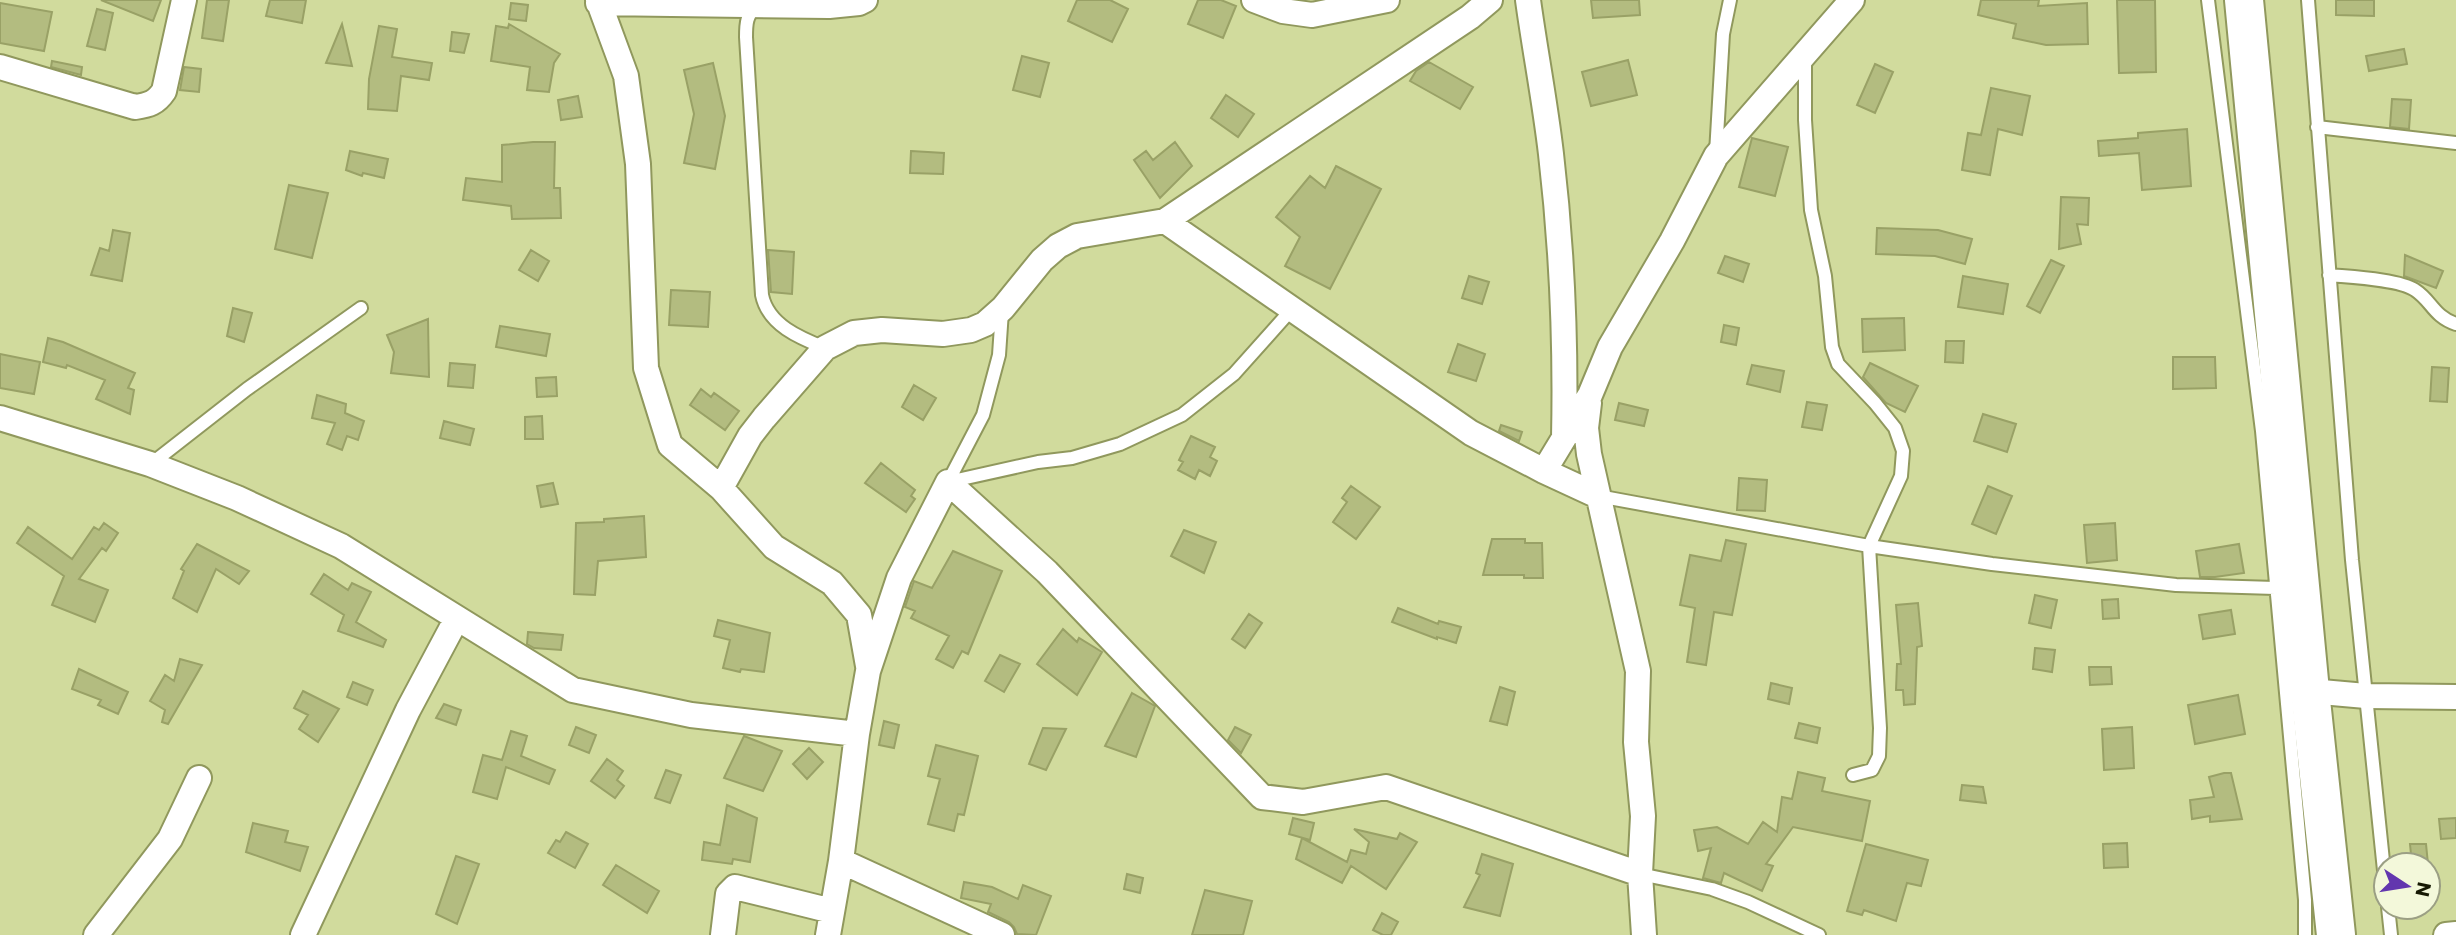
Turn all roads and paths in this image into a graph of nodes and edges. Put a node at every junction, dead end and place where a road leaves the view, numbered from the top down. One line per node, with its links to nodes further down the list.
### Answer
1 (184, 0): 16 (street)
2 (865, 0): 13 (street)
3 (1254, 0): 14 (street)
4 (1387, 0): 14 (street)
5 (1490, 0): 20 (street)
6 (1528, 0): 29 (street)
7 (1730, 0): 19 (lane)
8 (1852, 0): 15 (street)
9 (2208, 0): 36 (lane)
10 (2244, 0): 39 (highway)
11 (2308, 0): 17 (lane)
12 (598, 1): 13 (street); 33 (street)
13 (762, 5): 26 (lane)
14 (1316, 8)
15 (1805, 54): 19 (street); 35 (lane)
16 (0, 67)
17 (2317, 127): 18 (lane); 21 (lane)
18 (2456, 143)
19 (1716, 156): 27 (street)
20 (1165, 221): 23 (street); 24 (street)
21 (2329, 275): 25 (lane); 40 (lane)
22 (361, 308): 30 (lane)
23 (1003, 308): 26 (street); 32 (lane)
24 (1292, 309): 31 (street); 32 (lane)
25 (2456, 324)
26 (825, 348): 33 (street)
27 (1590, 395): 29 (street); 34 (street)
28 (0, 418): 30 (street)
29 (1564, 439): 31 (street)
30 (150, 464): 37 (street)
31 (1544, 471): 34 (street)
32 (948, 482): 38 (street); 47 (street)
33 (721, 488): 38 (street)
34 (1598, 496): 35 (lane); 47 (street)
35 (1868, 546): 36 (lane); 43 (lane)
36 (2276, 588): 58 (lane)
37 (457, 618): 42 (street); 52 (street)
38 (869, 671): 42 (street)
39 (2310, 691): 40 (street); 59 (highway)
40 (2366, 696): 41 (street); 45 (lane)
41 (2456, 697)
42 (857, 734): 46 (street)
43 (1853, 775)
44 (199, 778): 51 (street)
45 (2382, 851)
46 (841, 861): 48 (street); 49 (street)
47 (1640, 874): 56 (street); 57 (lane)
48 (832, 911): 53 (street); 54 (street)
49 (964, 927): 55 (street)
50 (2456, 934): 60 (street)
51 (96, 935)
52 (303, 935)
53 (723, 935)
54 (828, 935)
55 (1002, 935)
56 (1644, 935)
57 (1819, 935)
58 (2305, 935)
59 (2336, 935)
60 (2446, 935)

